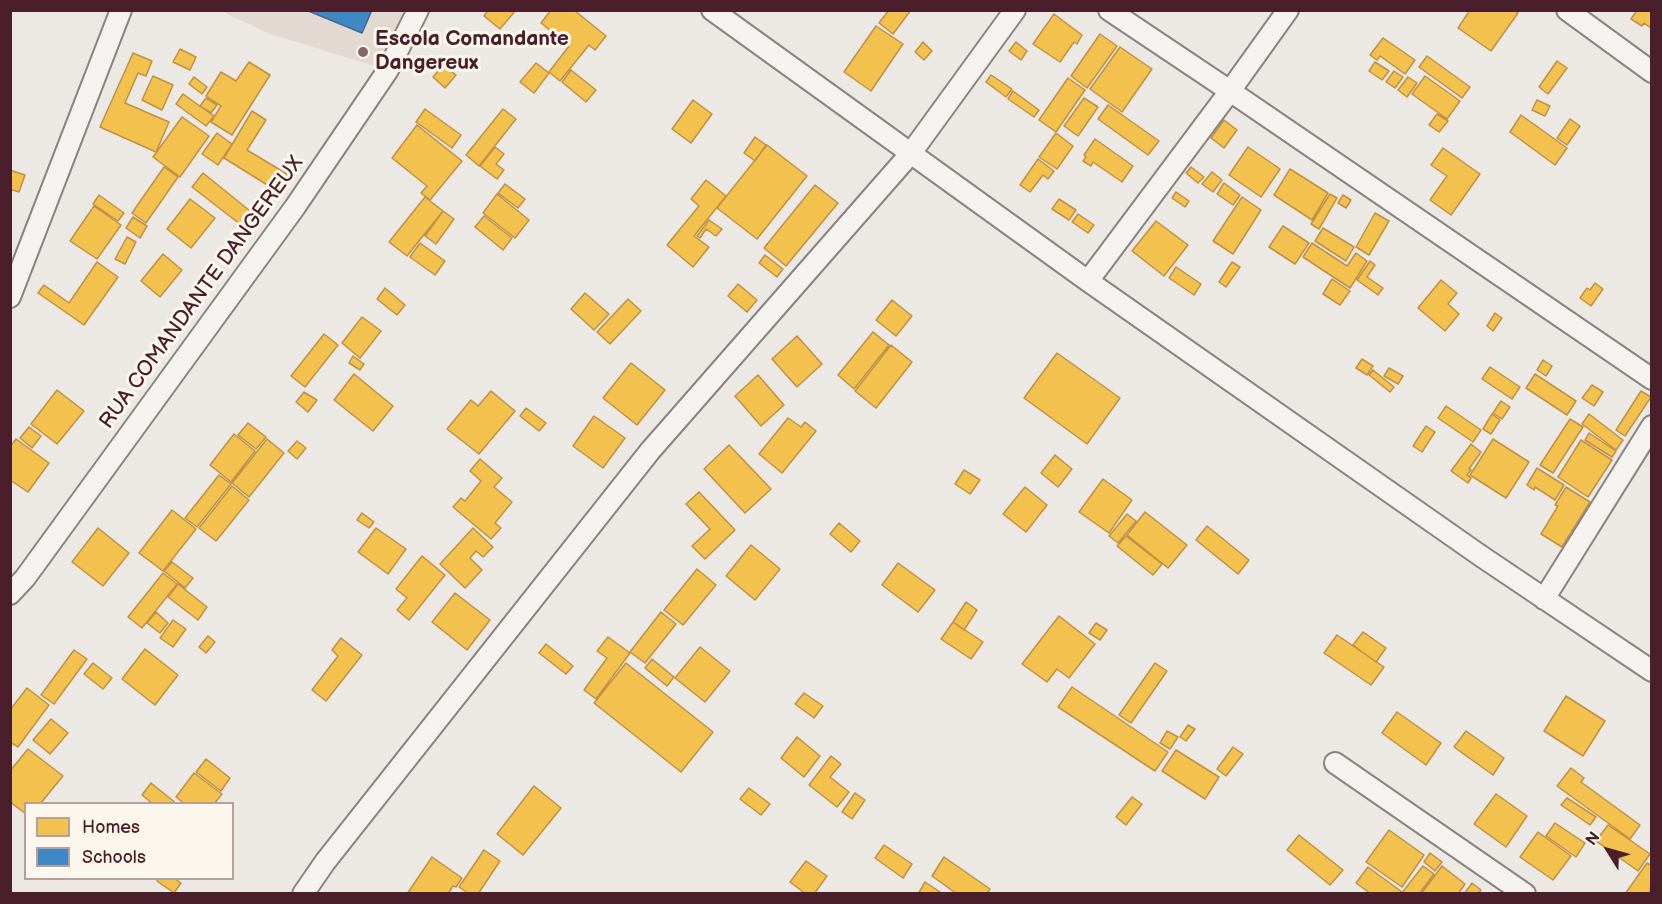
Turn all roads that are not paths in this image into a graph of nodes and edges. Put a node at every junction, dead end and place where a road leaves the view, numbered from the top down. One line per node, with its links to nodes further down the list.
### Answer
1 (121, 10): 12 (street)
2 (418, 10): 15 (street, RUA COMANDANTE DANGEREUX)
3 (712, 10): 10 (street)
4 (1015, 10): 10 (street)
5 (1109, 10): 9 (street)
6 (1287, 10): 9 (street)
7 (1567, 10): 8 (street)
8 (1652, 72)
9 (1230, 91): 11 (street); 13 (street)
10 (911, 153): 11 (street); 19 (street)
11 (1088, 281): 16 (street)
12 (10, 297)
13 (1652, 379)
14 (1652, 426): 16 (street)
15 (10, 594)
16 (1544, 599): 17 (street)
17 (1652, 671)
18 (1335, 763): 20 (street)
19 (303, 894)
20 (1525, 894)

